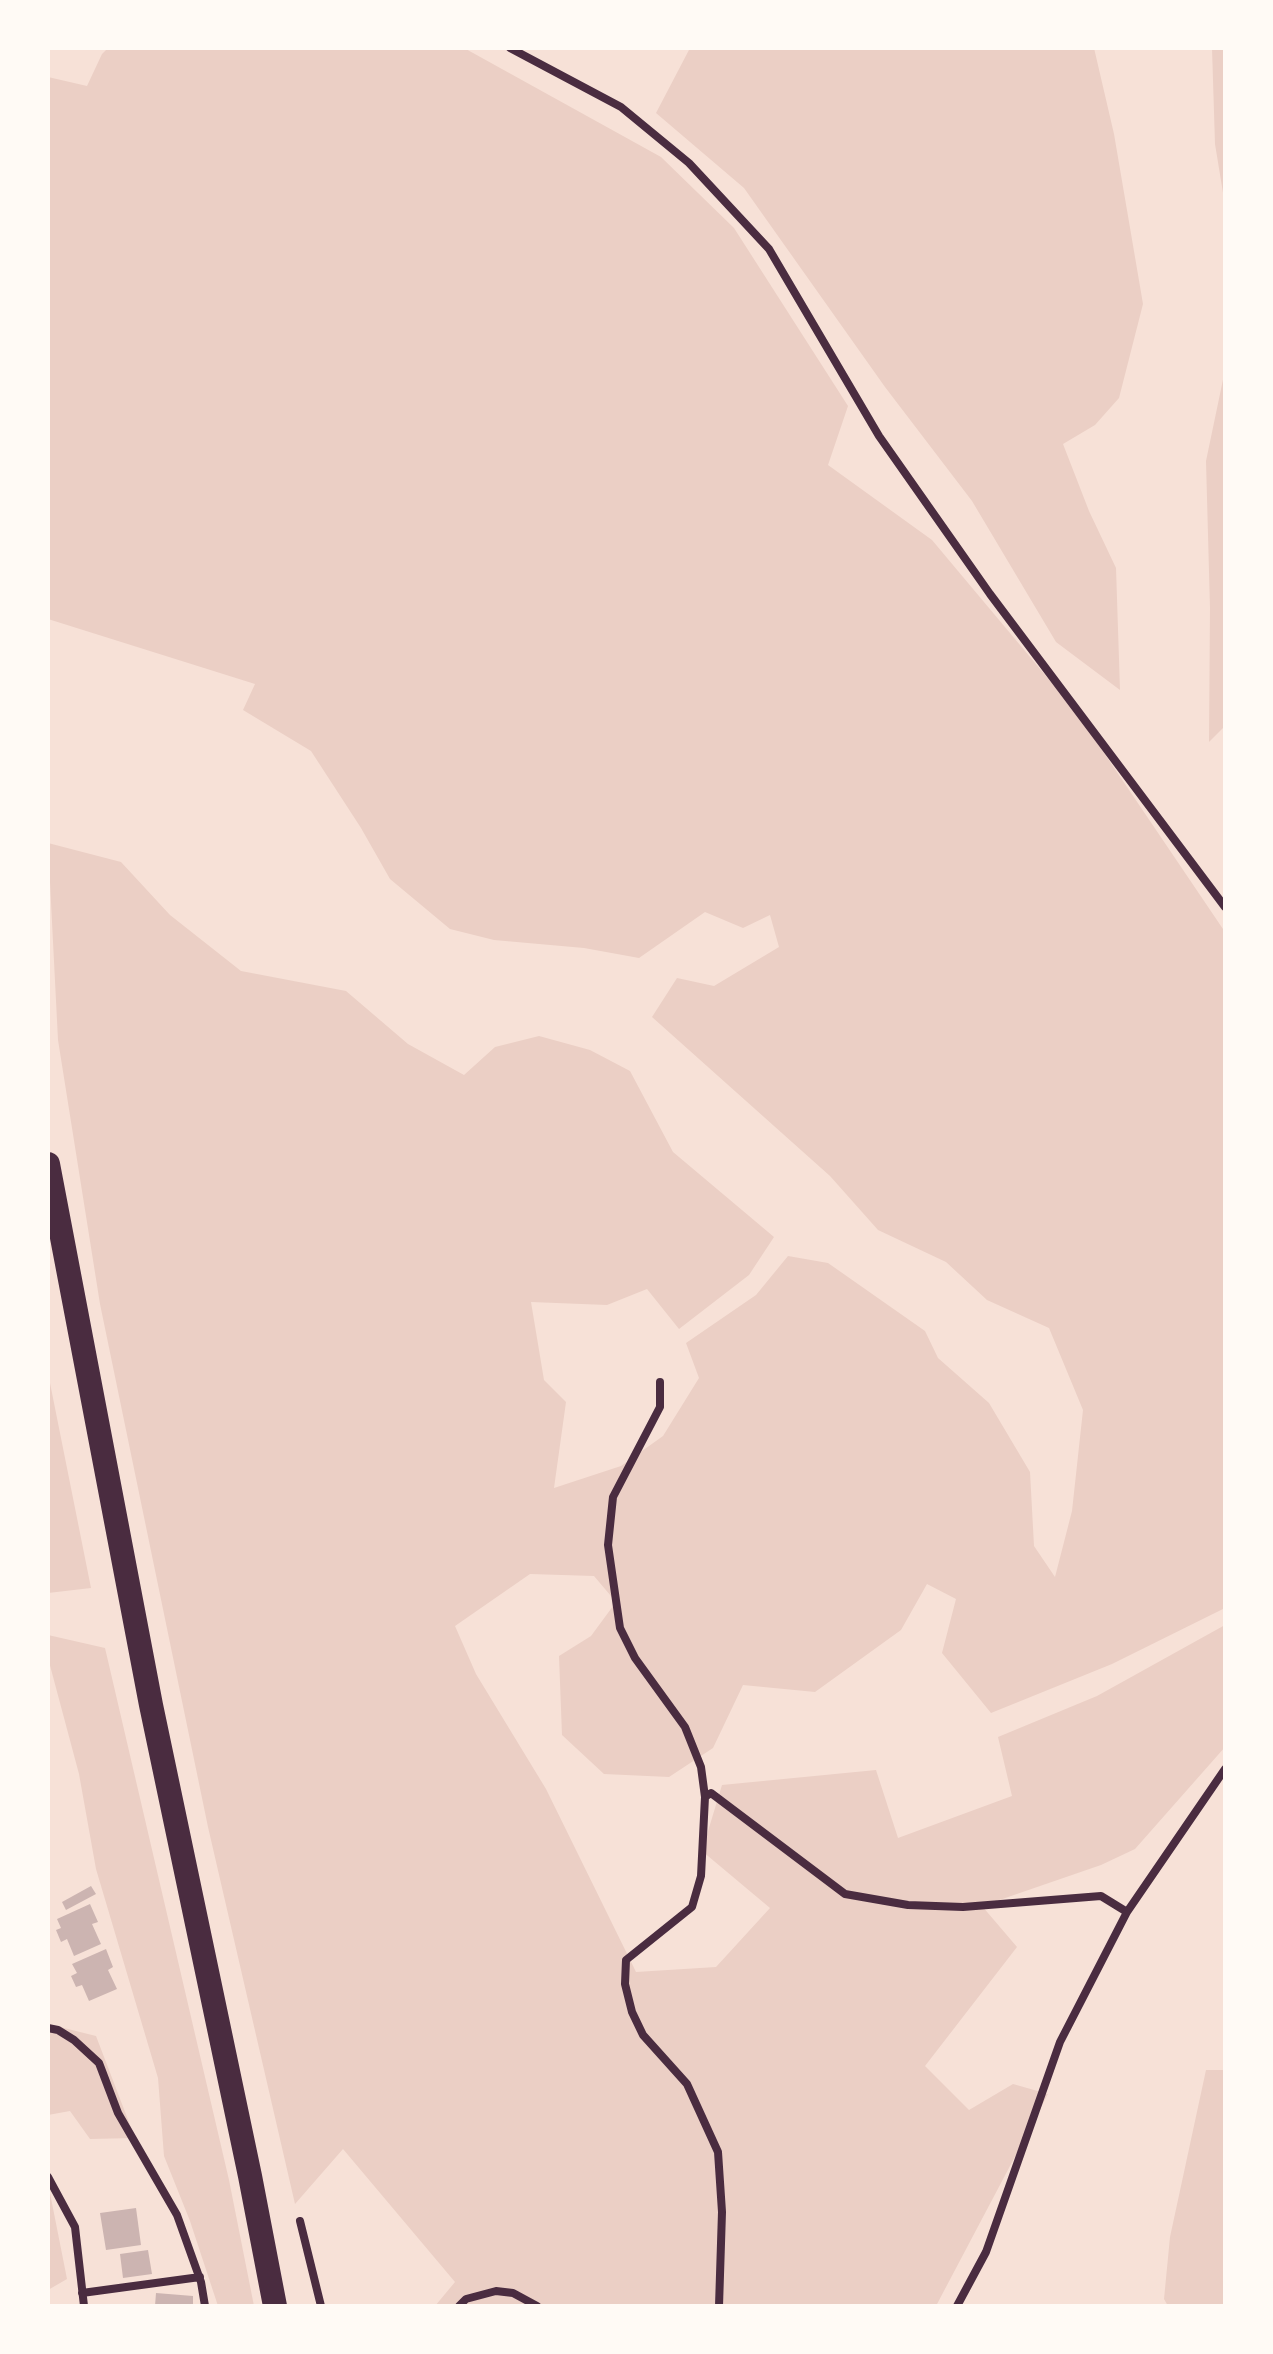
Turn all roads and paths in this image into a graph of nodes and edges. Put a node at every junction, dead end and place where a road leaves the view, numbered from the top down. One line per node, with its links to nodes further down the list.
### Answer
1 (510, 48): 2 (street)
2 (1225, 907)
3 (48, 1164): 15 (highway)
4 (660, 1382): 6 (street)
5 (1225, 1769): 7 (street)
6 (705, 1797): 7 (street); 19 (street)
7 (1127, 1912): 20 (street)
8 (48, 2028): 11 (street)
9 (48, 2177): 12 (street)
10 (300, 2221): 16 (street)
11 (200, 2277): 12 (street); 14 (street)
12 (82, 2293): 13 (street)
13 (84, 2306)
14 (205, 2306)
15 (275, 2306)
16 (321, 2306)
17 (459, 2306): 18 (street)
18 (537, 2306)
19 (719, 2306)
20 (957, 2306)

